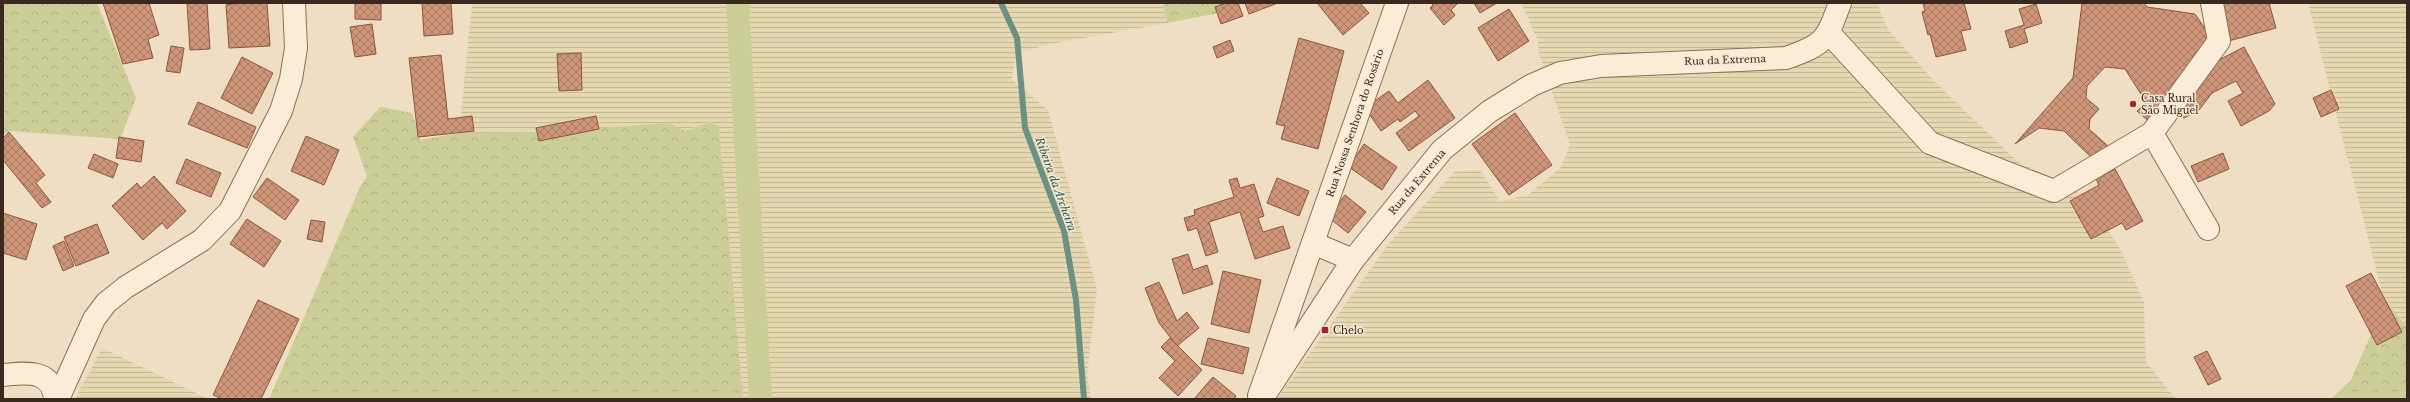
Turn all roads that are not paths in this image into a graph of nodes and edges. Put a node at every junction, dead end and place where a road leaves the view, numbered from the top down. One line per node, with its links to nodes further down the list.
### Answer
1 (294, 3): 10 (street)
2 (1397, 3): 8 (street, Rua Nossa Senhora do Rosário)
3 (1840, 3): 5 (street)
4 (2212, 3): 6 (street)
5 (1829, 33): 6 (street); 9 (street, Rua da Extrema)
6 (2152, 133): 7 (street)
7 (2208, 229)
8 (1313, 243): 9 (street); 13 (street, Rua Nossa Senhora do Rosário)
9 (1353, 260): 14 (street, Rua da Extrema)
10 (79, 351): 11 (street); 12 (street)
11 (14, 376): 12 (street)
12 (57, 399)
13 (1258, 399)
14 (1262, 399)

